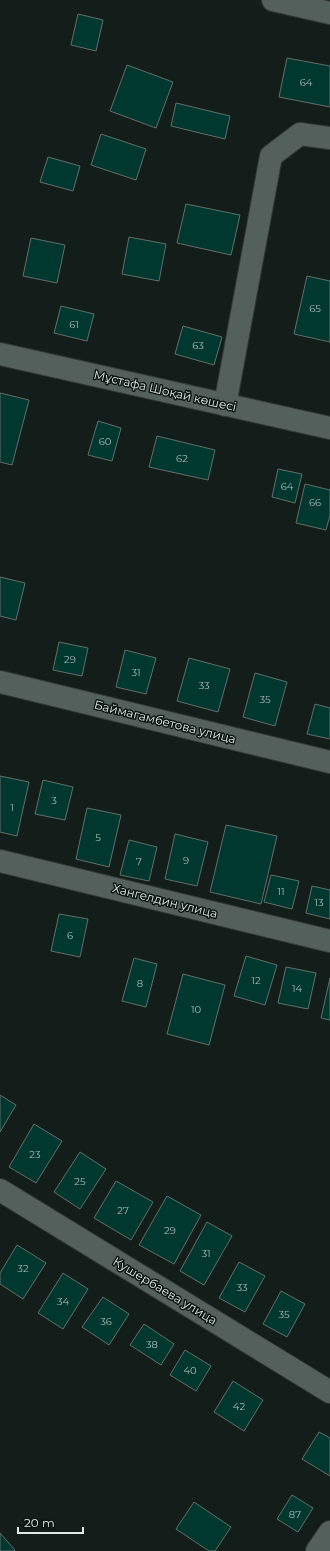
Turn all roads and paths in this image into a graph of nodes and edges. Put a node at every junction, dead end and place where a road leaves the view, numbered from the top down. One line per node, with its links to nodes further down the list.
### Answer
1 (273, 0): 2 (street)
2 (330, 13)
3 (330, 138): 5 (street)
4 (0, 354): 5 (street, Мұстафа Шоқай көшесі)
5 (225, 405): 6 (street, Мұстафа Шоқай көшесі)
6 (330, 428)
7 (0, 682): 8 (street, Баймагамбетова улица)
8 (330, 762)
9 (0, 861): 10 (street, Хангелдин улица)
10 (330, 941)
11 (0, 1190): 12 (street, Кушербаева улица)
12 (330, 1392)
13 (330, 1532): 14 (street)
14 (318, 1551)

